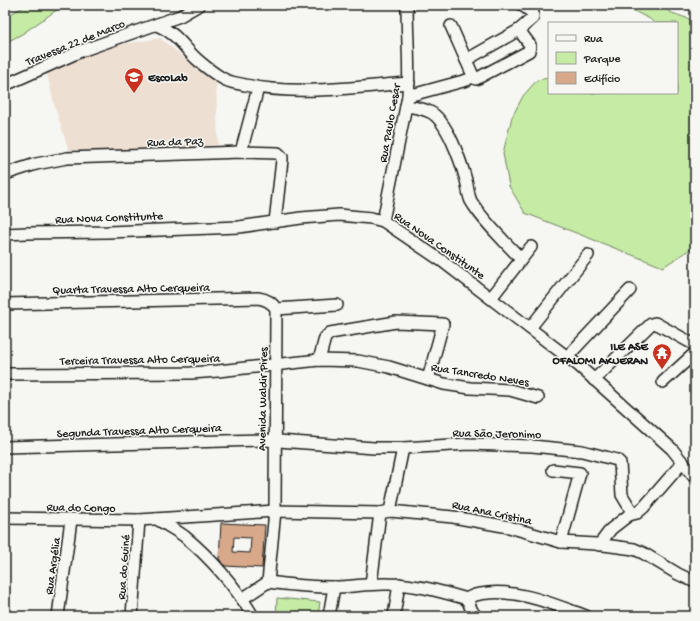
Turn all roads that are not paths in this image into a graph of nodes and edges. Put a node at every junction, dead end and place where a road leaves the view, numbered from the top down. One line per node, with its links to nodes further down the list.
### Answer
1 (199, 5): 4 (street, Travessa 22 de Marco)
2 (407, 5): 9 (street, Rua Paulo Cesar)
3 (522, 5): 6 (street)
4 (157, 25): 10 (street, Travessa 22 de Marco); 11 (street)
5 (451, 26): 7 (street)
6 (519, 30): 7 (street); 8 (street)
7 (466, 60): 8 (street)
8 (471, 79): 12 (street)
9 (409, 83): 11 (street); 12 (street, Rua Paulo Cesar)
10 (5, 85)
11 (258, 88): 13 (street)
12 (407, 101): 15 (street, Rua Paulo Cesar); 20 (street)
13 (242, 152): 14 (street, Rua da Paz); 16 (street, Rua da Paz)
14 (5, 174)
15 (383, 221): 16 (street, Rua Nova Constitunte); 22 (street, Rua Nova Constitunte)
16 (275, 222): 17 (street, Rua Nova Constitunte)
17 (5, 234)
18 (531, 246): 20 (street)
19 (588, 255): 26 (street)
20 (521, 259): 22 (street)
21 (630, 290): 29 (street)
22 (491, 298): 26 (street, Rua Nova Constitunte)
23 (5, 304): 25 (street, Quarta Travessa Alto Cerqueira)
24 (337, 306): 25 (street)
25 (276, 309): 31 (street, Avenida Waldir Pires)
26 (530, 328): 29 (street, Rua Nova Constitunte)
27 (695, 346): 34 (street)
28 (695, 353): 35 (street)
29 (567, 357): 34 (street, Rua Nova Constitunte)
30 (319, 360): 31 (street, Rua Tancredo Neves); 33 (street, Rua Tancredo Neves); 33 (street)
31 (276, 366): 32 (street, Terceira Travessa Alto Cerqueira); 37 (street, Avenida Waldir Pires)
32 (5, 374)
33 (428, 379): 36 (street, Rua Tancredo Neves)
34 (594, 380): 40 (street, Rua Nova Constitunte)
35 (663, 382)
36 (538, 398)
37 (274, 440): 38 (street, Segunda Travessa Alto Cerqueira); 39 (street, Rua São Jeronimo); 43 (street, Avenida Waldir Pires)
38 (5, 446)
39 (403, 448): 44 (street); 45 (street, Rua São Jeronimo)
40 (683, 462): 42 (street, Rua Nova Constitunte); 45 (street)
41 (553, 470): 50 (street)
42 (695, 478)
43 (275, 511): 44 (street, Rua Ana Cristina); 47 (street, Rua do Congo); 52 (street, Avenida Waldir Pires)
44 (385, 512): 50 (street, Rua Ana Cristina); 54 (street)
45 (629, 515): 51 (street)
46 (5, 518): 48 (street, Rua do Congo)
47 (157, 519): 49 (street, Rua do Congo); 57 (street)
48 (71, 520): 49 (street, Rua do Congo); 59 (street, Rua Argélia)
49 (139, 520): 60 (street, Rua do Guiné)
50 (561, 542): 51 (street, Rua Ana Cristina)
51 (599, 544): 53 (street, Rua Ana Cristina)
52 (268, 582): 56 (street); 57 (street)
53 (695, 582)
54 (370, 584): 55 (street); 56 (street)
55 (399, 584): 58 (street); 63 (street)
56 (334, 587): 62 (street)
57 (242, 599): 61 (street)
58 (467, 599): 64 (street); 65 (street)
59 (58, 616)
60 (132, 616)
61 (253, 616)
62 (329, 616)
63 (394, 616)
64 (476, 616)
65 (586, 616)

